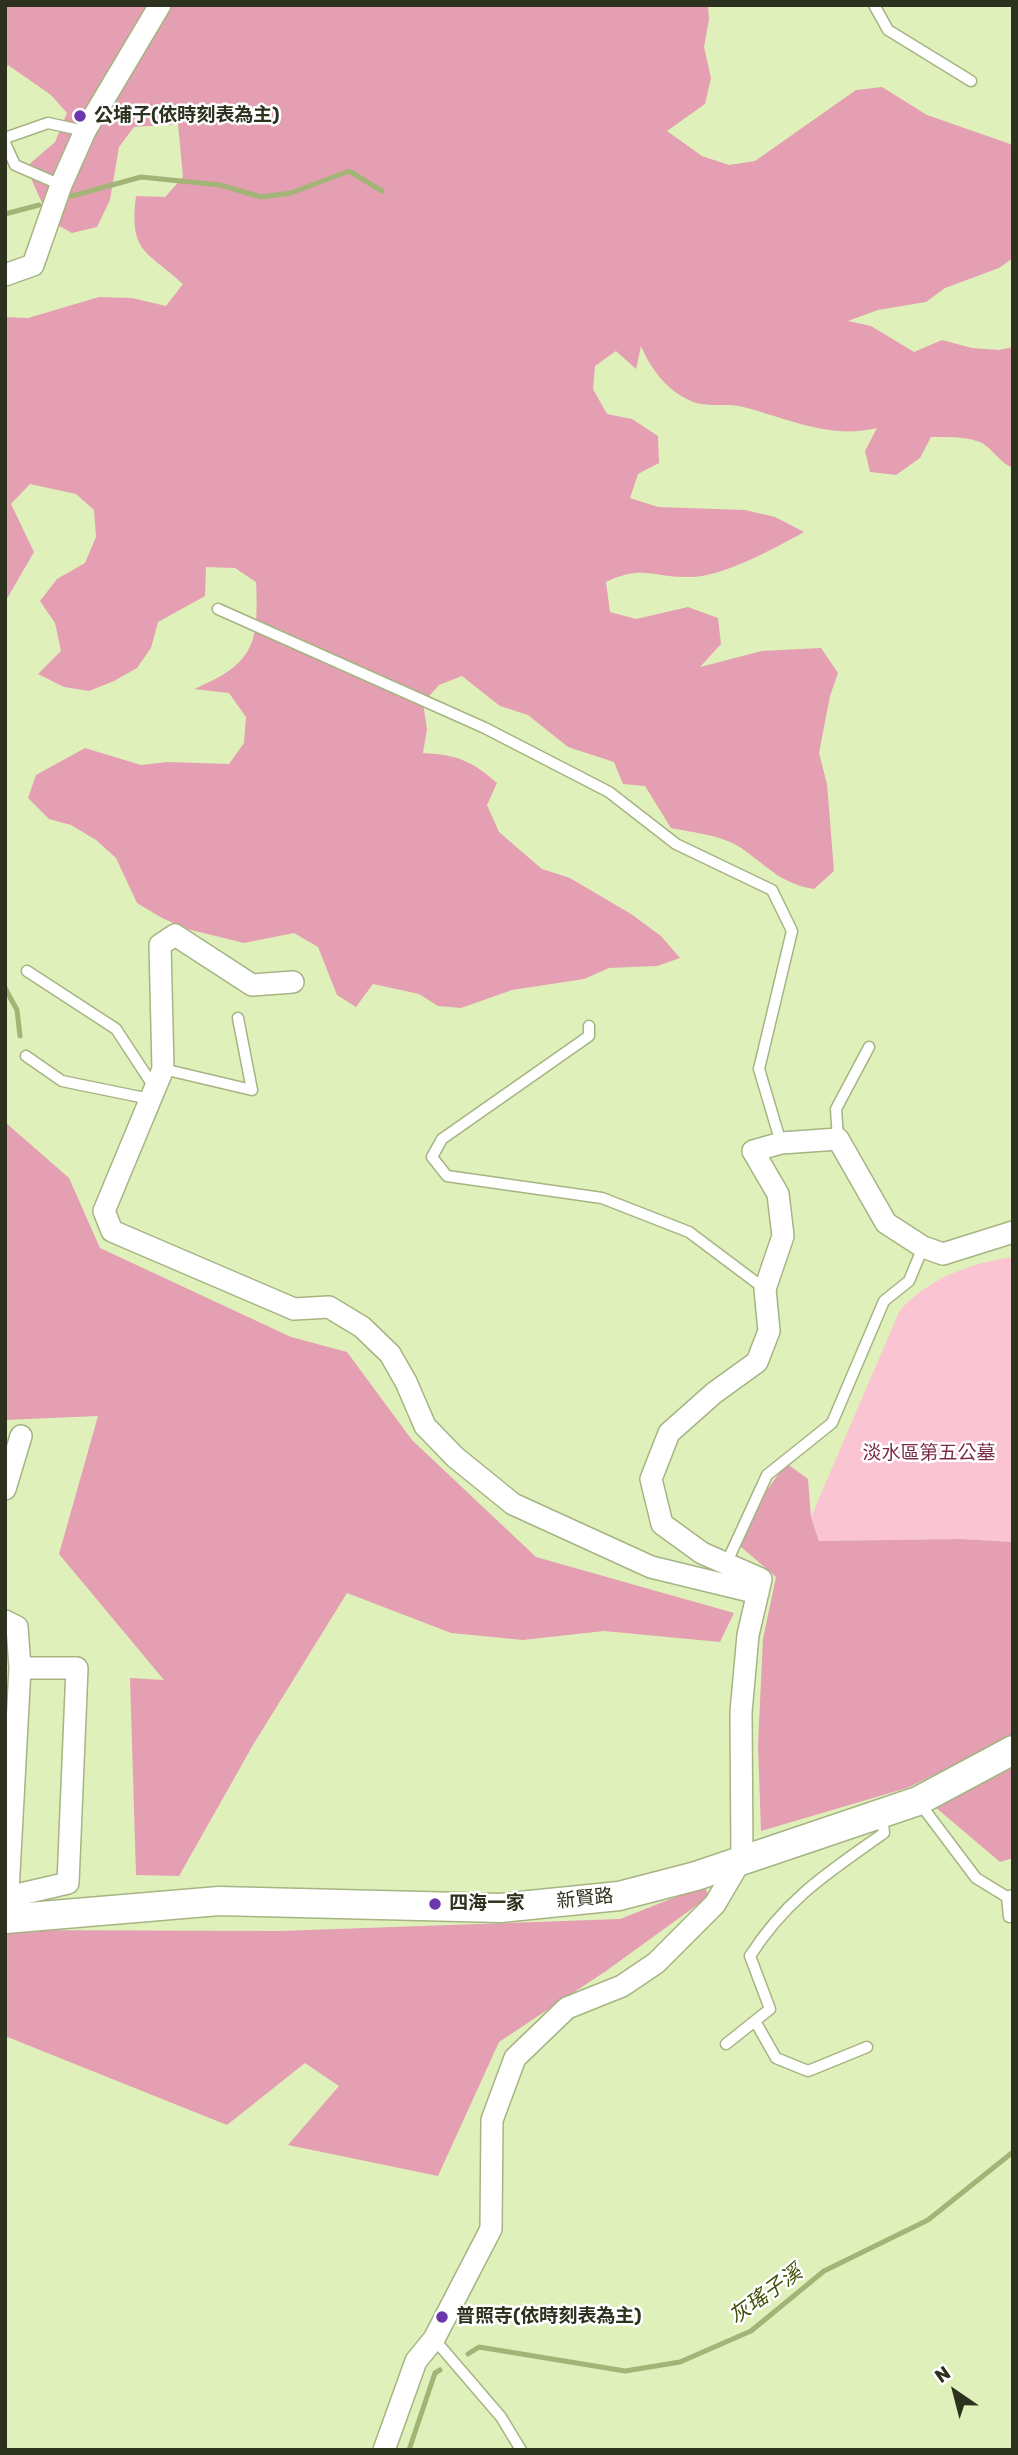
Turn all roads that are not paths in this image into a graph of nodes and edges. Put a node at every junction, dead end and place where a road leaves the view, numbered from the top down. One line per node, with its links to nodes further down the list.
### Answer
1 (160, 5): 4 (street)
2 (874, 5): 3 (lane)
3 (971, 81)
4 (85, 131): 5 (lane); 6 (street)
5 (5, 140): 6 (lane)
6 (61, 185): 7 (street)
7 (5, 275)
8 (218, 609): 17 (lane)
9 (27, 971): 15 (lane)
10 (293, 982): 15 (street)
11 (238, 1018): 15 (lane)
12 (589, 1026): 20 (lane)
13 (869, 1048): 16 (lane)
14 (26, 1056): 15 (lane)
15 (156, 1085): 24 (street)
16 (838, 1139): 17 (street); 19 (street)
17 (781, 1143): 20 (street)
18 (1013, 1233): 19 (street)
19 (923, 1247): 23 (lane)
20 (765, 1289): 23 (street)
21 (21, 1436): 22 (street)
22 (5, 1489)
23 (726, 1564): 24 (street)
24 (758, 1593): 30 (street)
25 (5, 1621): 26 (street)
26 (20, 1668): 32 (street); 32 (street)
27 (1013, 1750): 28 (street, 新賢路)
28 (918, 1801): 29 (street, 新賢路); 31 (lane)
29 (882, 1814): 30 (street, 新賢路); 34 (lane)
30 (742, 1858): 32 (street, 新賢路); 37 (street)
31 (1010, 1896): 33 (lane)
32 (7, 1912)
33 (1009, 1917)
34 (755, 2021): 35 (lane); 36 (lane)
35 (726, 2044)
36 (867, 2047)
37 (434, 2339): 38 (street); 39 (lane)
38 (384, 2450)
39 (521, 2450)

